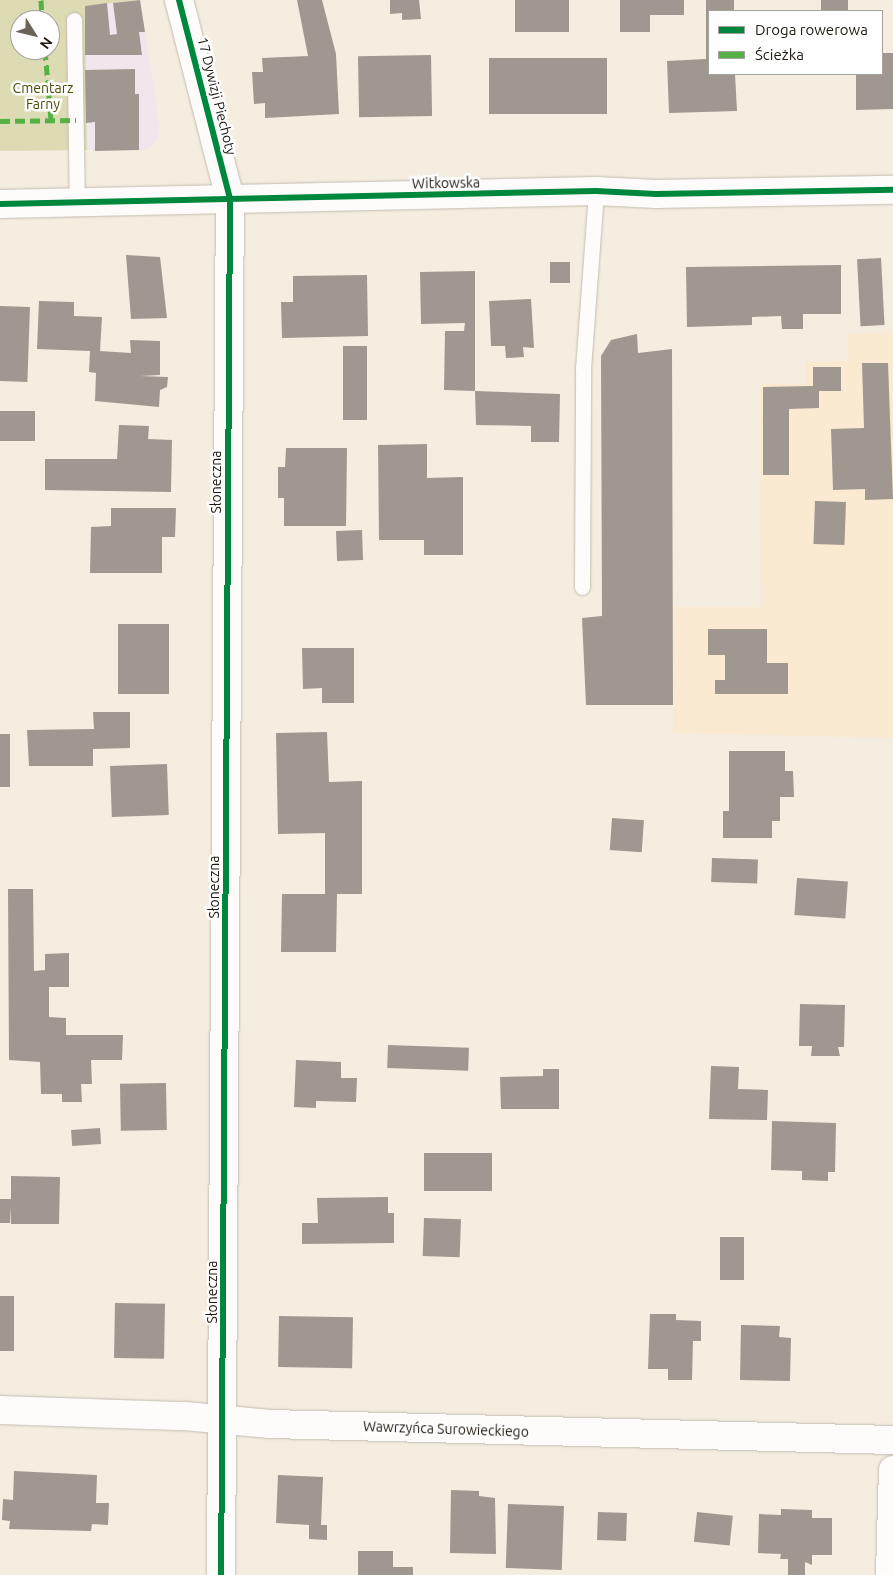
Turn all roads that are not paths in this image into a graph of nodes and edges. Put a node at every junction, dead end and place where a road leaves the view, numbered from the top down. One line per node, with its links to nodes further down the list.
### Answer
1 (180, 0): 5 (street, 17 Dywizji Piechoty)
2 (74, 20): 6 (lane)
3 (893, 190): 4 (street, Witkowska)
4 (596, 192): 5 (street, Witkowska); 8 (lane)
5 (230, 199): 6 (street, Witkowska); 10 (street, Słoneczna)
6 (77, 202): 7 (street, Witkowska)
7 (0, 204)
8 (582, 586)
9 (0, 1410): 10 (street, Wawrzyńca Surowieckiego)
10 (222, 1419): 11 (street, Wawrzyńca Surowieckiego); 13 (street, Słoneczna)
11 (893, 1440)
12 (893, 1470): 14 (street)
13 (221, 1575)
14 (890, 1575)

